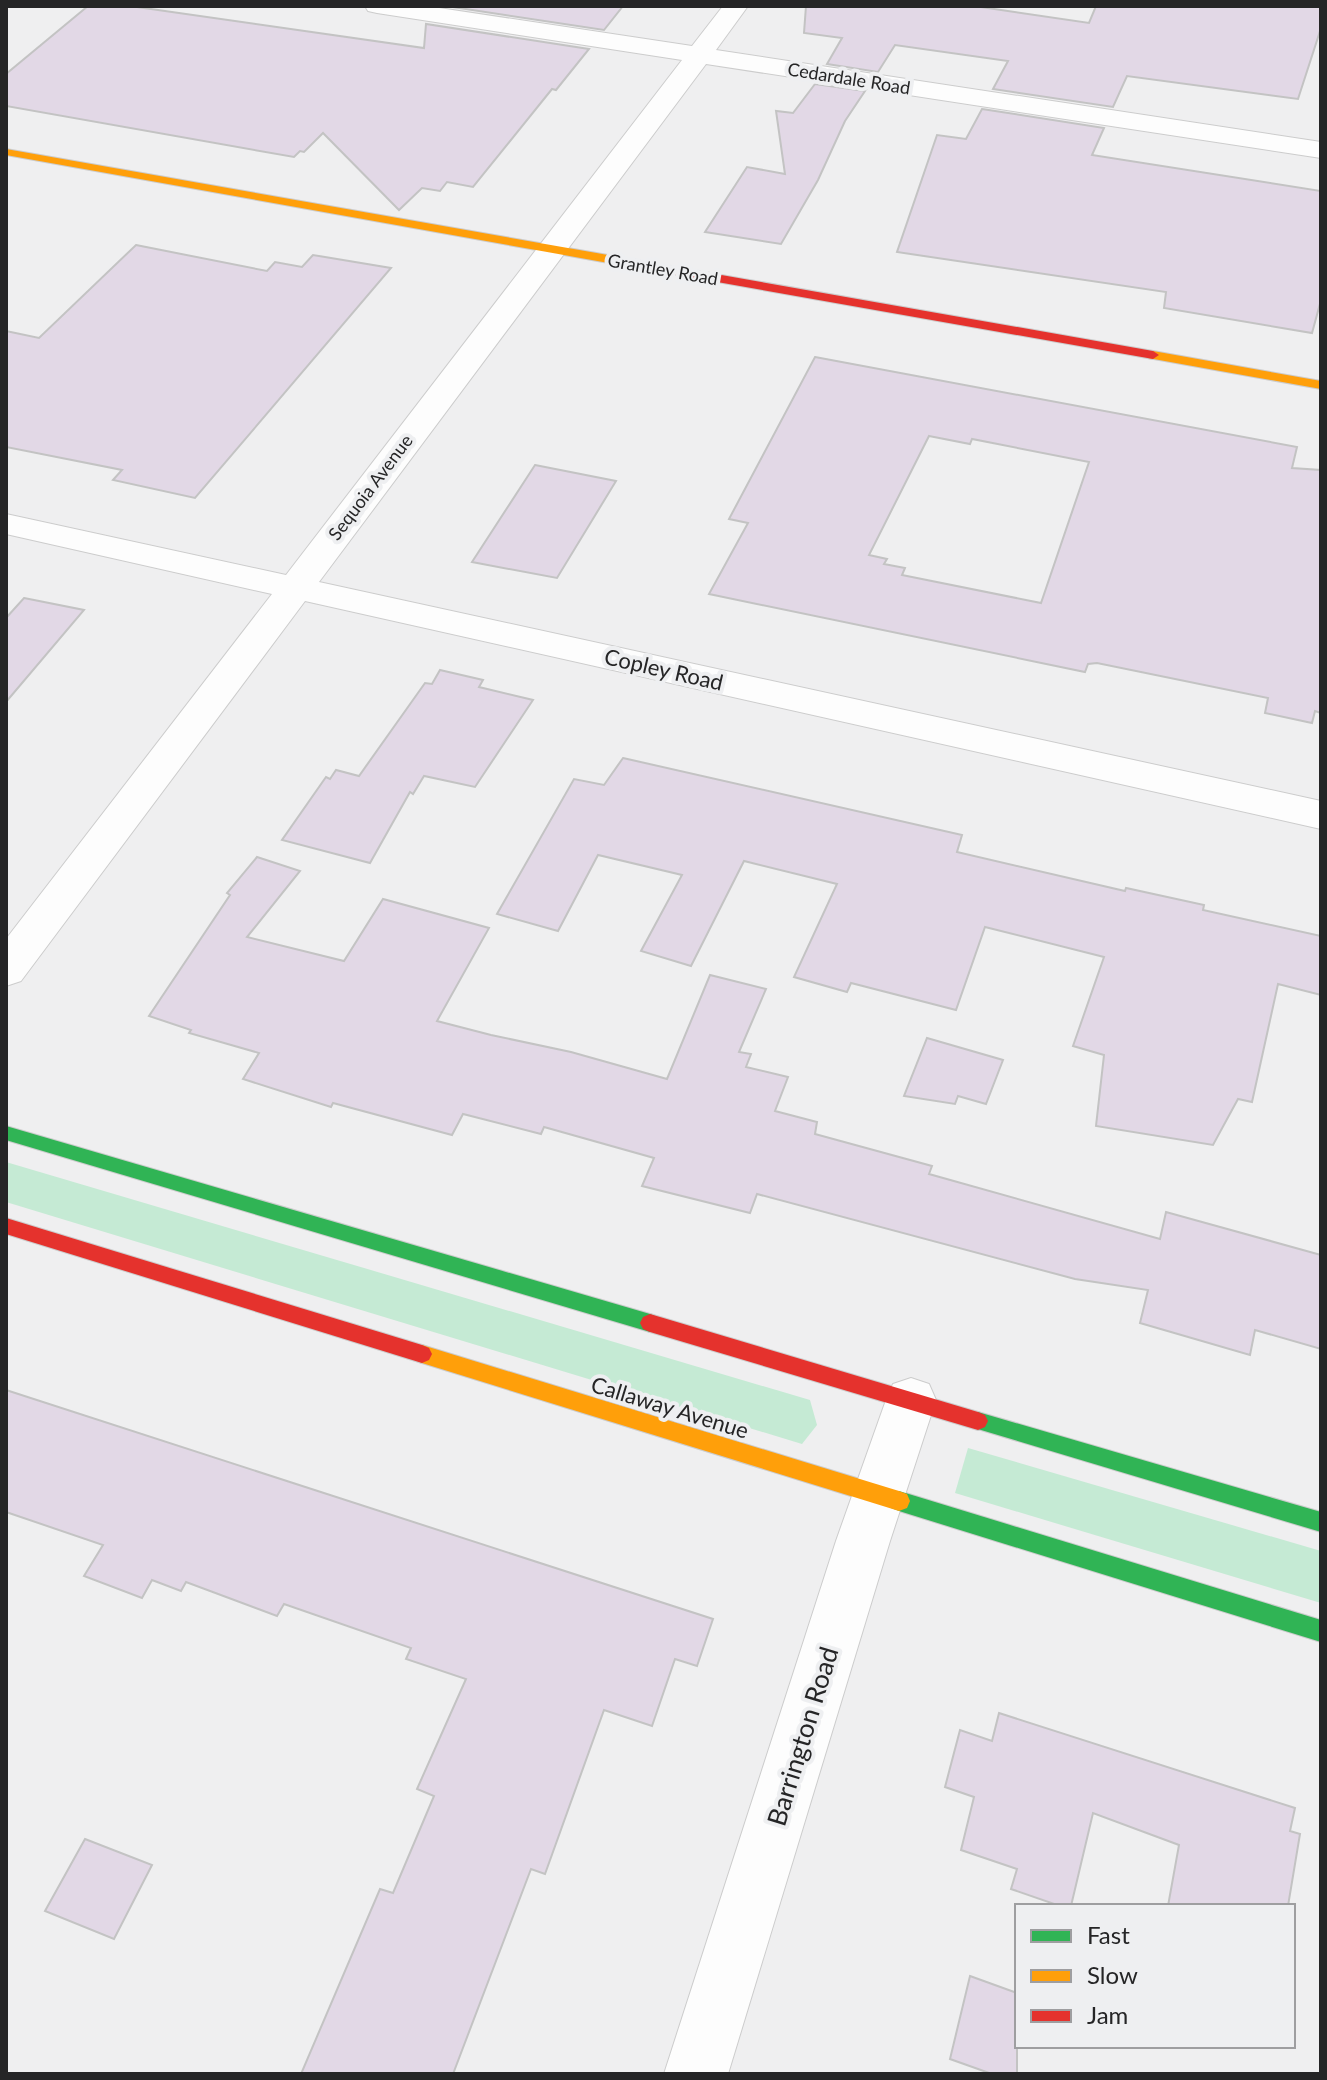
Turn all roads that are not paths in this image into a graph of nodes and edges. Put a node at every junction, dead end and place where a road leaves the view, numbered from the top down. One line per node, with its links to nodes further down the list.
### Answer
1 (377, 6): 3 (street, Cedardale Road)
2 (736, 6): 3 (street, Sequoia Avenue)
3 (699, 55): 4 (street, Cedardale Road); 6 (street, Sequoia Avenue)
4 (1321, 150)
5 (6, 152): 6 (street, Grantley Road)
6 (552, 249): 7 (street, Grantley Road); 9 (street, Sequoia Avenue)
7 (1321, 385)
8 (6, 524): 9 (street, Copley Road)
9 (294, 587): 10 (street, Copley Road); 11 (street, Sequoia Avenue)
10 (1321, 815)
11 (6, 970)
12 (6, 1133): 14 (street)
13 (6, 1226): 15 (street, Callaway Avenue)
14 (911, 1400): 15 (street, Barrington Road); 16 (street)
15 (878, 1496): 17 (street, Callaway Avenue); 18 (street, Barrington Road)
16 (1321, 1522)
17 (1321, 1631)
18 (696, 2074)

